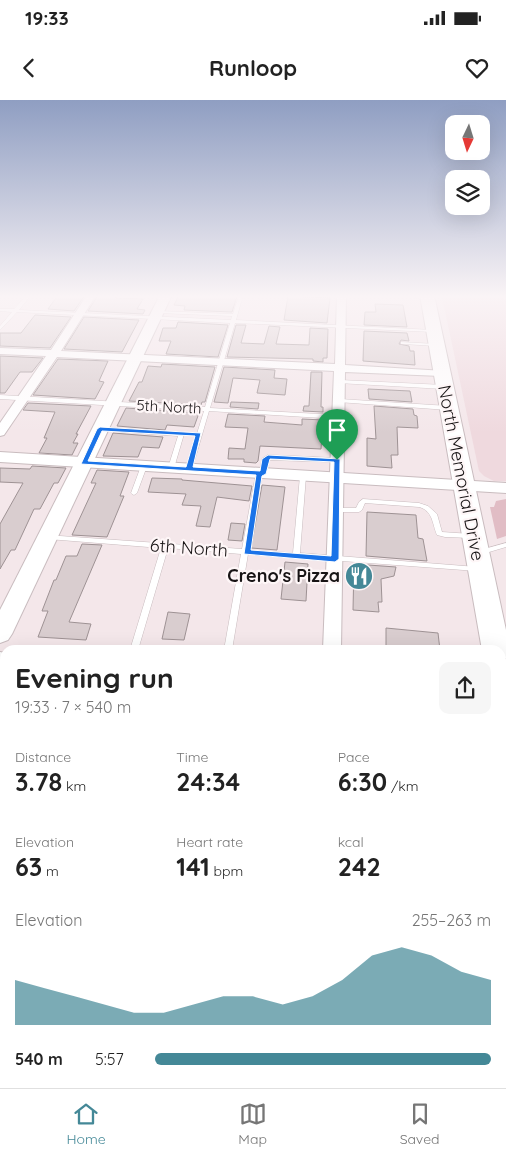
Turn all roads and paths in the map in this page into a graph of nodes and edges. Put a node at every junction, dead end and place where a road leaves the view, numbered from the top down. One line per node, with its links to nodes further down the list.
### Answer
1 (62, 341): 10 (street)
2 (143, 341): 11 (main road)
3 (226, 341): 12 (lane)
4 (341, 341): 13 (street)
5 (426, 341): 8 (lane)
6 (436, 341): 14 (main road, North Memorial Drive)
7 (402, 343): 8 (lane)
8 (418, 344)
9 (0, 351): 10 (street)
10 (54, 354): 11 (street); 17 (street)
11 (134, 358): 12 (street); 19 (main road)
12 (220, 361): 13 (street); 21 (lane)
13 (341, 368): 14 (street); 15 (street)
14 (443, 380): 15 (lane); 20 (main road, North Memorial Drive)
15 (340, 382): 18 (street)
16 (0, 397): 17 (lane, 5th North)
17 (23, 399): 19 (lane, 5th North); 24 (street)
18 (340, 401): 20 (lane); 22 (street)
19 (113, 404): 21 (lane, 5th North); 23 (main road)
20 (448, 408): 36 (main road, North Memorial Drive)
21 (206, 409): 22 (lane, 5th North); 26 (lane)
22 (338, 417): 28 (street)
23 (100, 429): 25 (lane); 29 (main road)
24 (0, 432)
25 (181, 434): 26 (lane); 31 (lane)
26 (198, 435): 32 (lane)
27 (0, 457): 29 (street)
28 (337, 460): 33 (lane); 35 (street)
29 (84, 463): 30 (street); 40 (main road)
30 (144, 466): 31 (street); 38 (lane)
31 (171, 468): 32 (street)
32 (189, 469): 33 (street)
33 (261, 473): 34 (street); 43 (lane)
34 (303, 476): 35 (street); 45 (lane)
35 (337, 478): 36 (street); 39 (street)
36 (463, 486): 37 (street); 44 (main road, North Memorial Drive)
37 (506, 488)
38 (134, 493)
39 (336, 510): 44 (lane); 46 (street)
40 (48, 537): 41 (lane, 6th North); 47 (main road)
41 (165, 546): 43 (lane, 6th North); 48 (lane)
42 (506, 546): 44 (lane)
43 (246, 552): 45 (lane, 6th North); 49 (lane)
44 (476, 553): 46 (lane, 6th North); 51 (main road, North Memorial Drive)
45 (296, 555): 46 (lane, 6th North)
46 (335, 559): 50 (street)
47 (0, 634)
48 (135, 645)
49 (229, 645)
50 (332, 645)
51 (497, 645)

